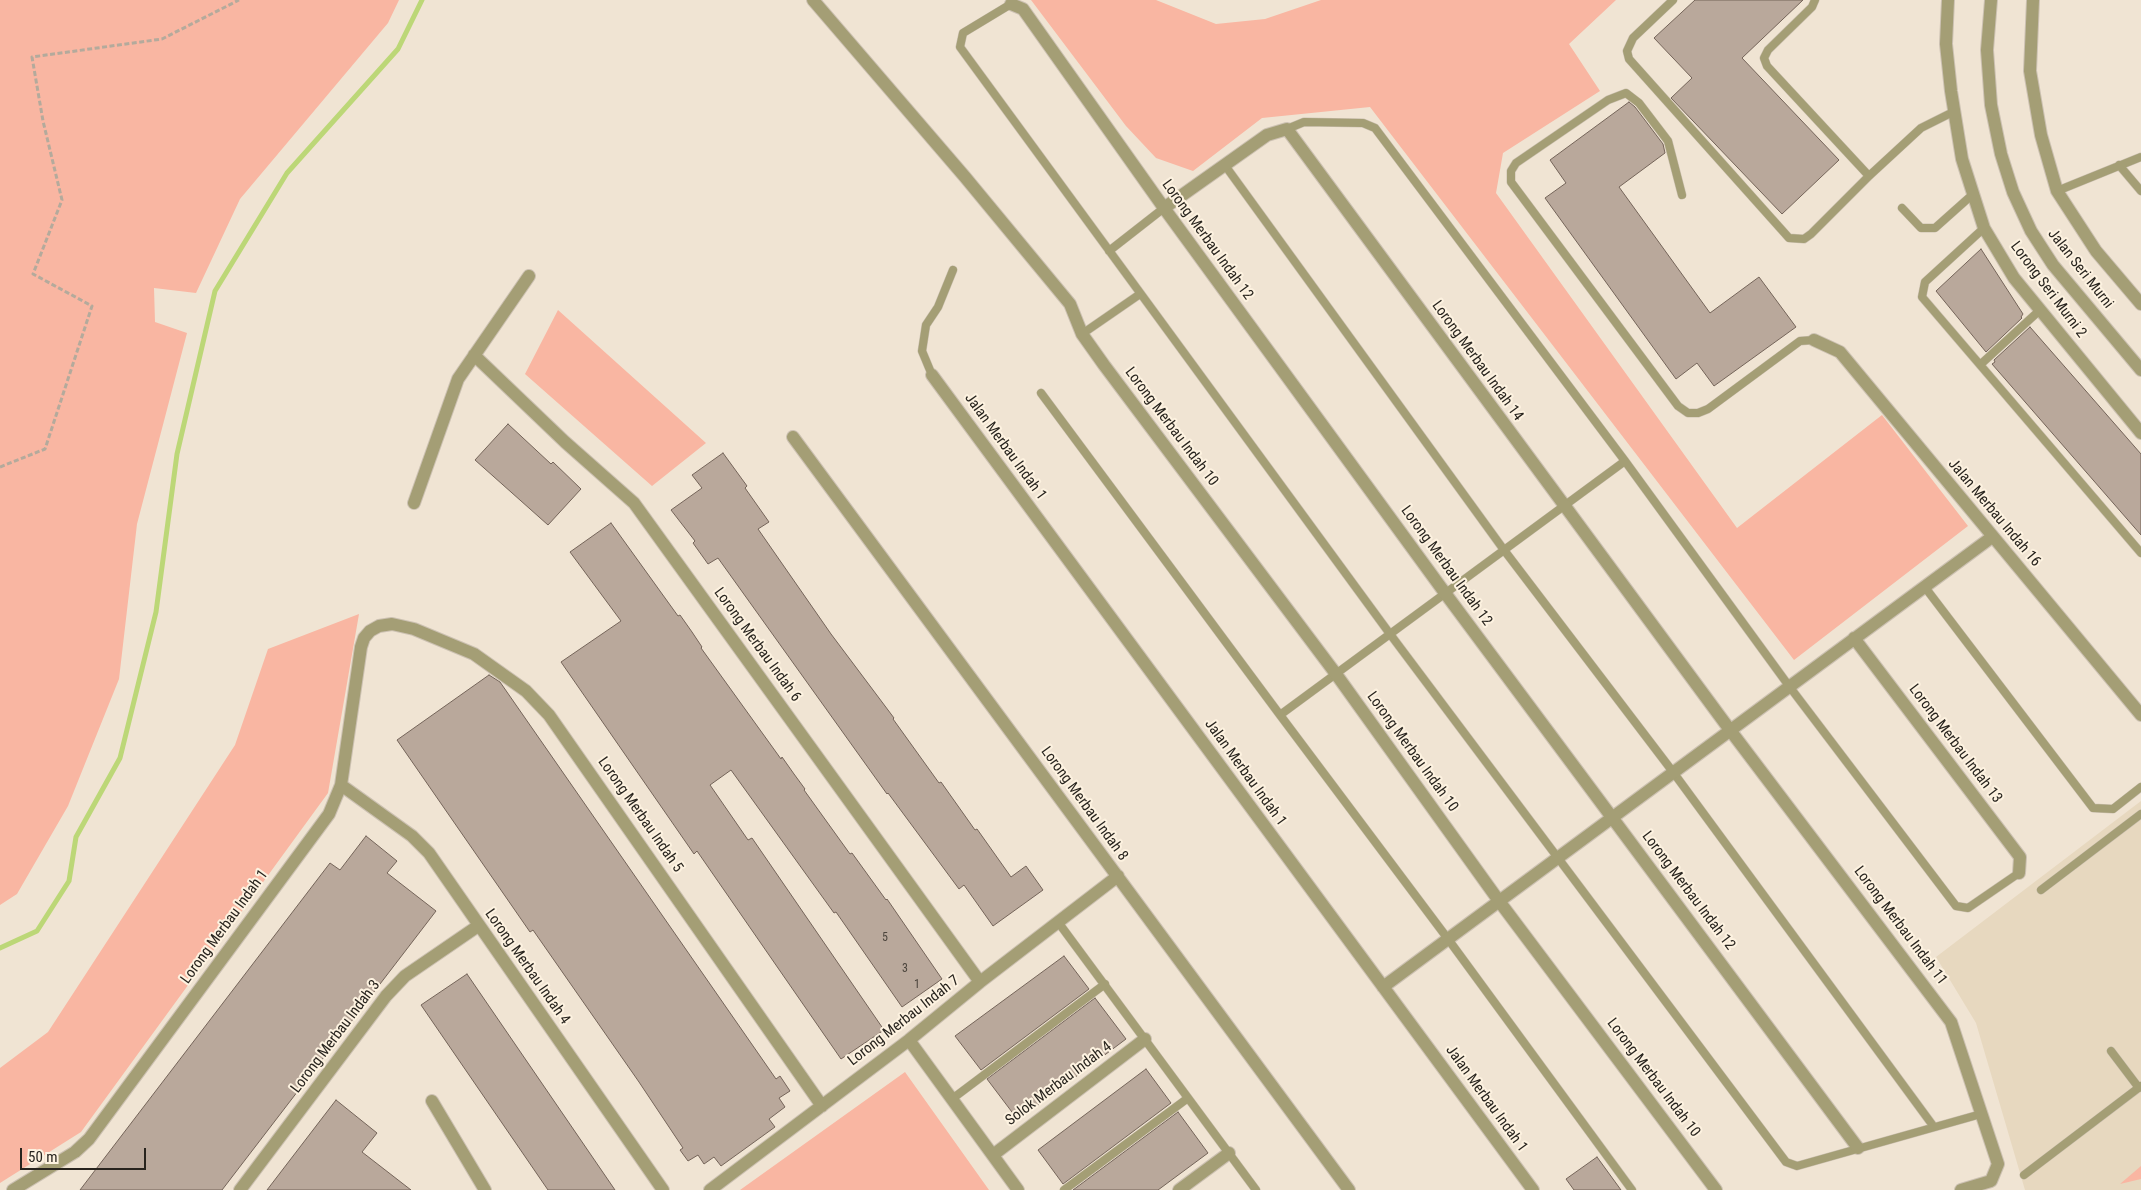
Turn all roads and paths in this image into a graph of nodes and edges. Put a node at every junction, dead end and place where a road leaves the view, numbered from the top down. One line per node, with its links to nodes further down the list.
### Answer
1 (239, 0): 38 (path)
2 (813, 0): 28 (street, Lorong Merbau Indah 10)
3 (1673, 0): 14 (lane)
4 (1815, 0): 14 (lane)
5 (1948, 0): 9 (street, Lorong Seri Murni 2)
6 (1991, 0): 32 (street, Jalan Seri Murni)
7 (2033, 0): 15 (street)
8 (1011, 4): 19 (street, Lorong Merbau Indah 12); 22 (lane)
9 (1954, 111): 14 (lane); 18 (street, Lorong Seri Murni 2)
10 (1287, 128): 12 (street); 37 (lane); 40 (street, Lorong Merbau Indah 14)
11 (2141, 157): 13 (lane)
12 (1224, 164): 19 (street); 42 (lane)
13 (2119, 165): 15 (lane); 16 (lane)
14 (1869, 176)
15 (2057, 191): 26 (street)
16 (2141, 192)
17 (1682, 195): 29 (lane)
18 (1972, 195): 20 (lane); 21 (street, Lorong Seri Murni 2)
19 (1164, 208): 22 (lane); 45 (street, Lorong Merbau Indah 12)
20 (1902, 208)
21 (1984, 228): 27 (street, Lorong Seri Murni 2); 31 (lane)
22 (1109, 251): 25 (lane)
23 (953, 270): 33 (lane)
24 (529, 276): 30 (street)
25 (1140, 294): 28 (lane); 47 (lane)
26 (2141, 304)
27 (2040, 310): 31 (lane); 35 (street, Lorong Seri Murni 2)
28 (1082, 334): 49 (street, Lorong Merbau Indah 10)
29 (1814, 340): 41 (street, Jalan Merbau Indah 16)
30 (474, 355): 39 (street); 67 (street, Lorong Merbau Indah 6)
31 (1981, 364): 43 (lane)
32 (2141, 370)
33 (932, 375): 69 (street, Jalan Merbau Indah 1)
34 (1041, 393): 52 (lane)
35 (2141, 433)
36 (793, 436): 61 (street, Lorong Merbau Indah 8)
37 (1625, 461): 40 (lane); 50 (lane)
38 (0, 467)
39 (414, 503)
40 (1564, 506): 42 (lane); 53 (street, Lorong Merbau Indah 14)
41 (1992, 537): 44 (street); 51 (street, Jalan Merbau Indah 16)
42 (1504, 550): 45 (lane); 54 (lane)
43 (2141, 553)
44 (1924, 586): 48 (street); 56 (lane)
45 (1445, 593): 47 (lane); 58 (street, Lorong Merbau Indah 12)
46 (370, 631): 55 (street, Lorong Merbau Indah 1); 77 (street, Lorong Merbau Indah 5)
47 (1390, 634): 49 (lane); 59 (lane)
48 (1854, 638): 50 (street); 60 (street, Lorong Merbau Indah 13)
49 (1336, 674): 52 (lane); 63 (street, Lorong Merbau Indah 10)
50 (1789, 686): 53 (street); 60 (lane)
51 (2141, 715)
52 (1280, 716): 66 (lane)
53 (1730, 730): 54 (street); 78 (street, Lorong Merbau Indah 11)
54 (1673, 772): 58 (street); 79 (lane)
55 (341, 785): 65 (street, Lorong Merbau Indah 4); 84 (street, Lorong Merbau Indah 1)
56 (2141, 787)
57 (2141, 814): 62 (lane)
58 (1612, 817): 59 (street); 80 (street, Lorong Merbau Indah 12)
59 (1558, 857): 63 (street); 80 (lane)
60 (2019, 873)
61 (1118, 876): 64 (street, Lorong Merbau Indah 7); 93 (street, Lorong Merbau Indah 8)
62 (2041, 890)
63 (1499, 901): 66 (street); 96 (street, Lorong Merbau Indah 10)
64 (1058, 922): 67 (street, Lorong Merbau Indah 7); 68 (lane)
65 (478, 926): 85 (street, Lorong Merbau Indah 3); 87 (street, Lorong Merbau Indah 4)
66 (1448, 939): 69 (street); 95 (lane)
67 (980, 982): 71 (street, Lorong Merbau Indah 7)
68 (1105, 984): 70 (lane); 74 (lane)
69 (1383, 987): 94 (street, Jalan Merbau Indah 1)
70 (1145, 1039): 75 (lane); 82 (street, Solok Merbau Indah 4)
71 (909, 1040): 74 (street); 77 (street, Lorong Merbau Indah 7)
72 (2111, 1050): 73 (lane)
73 (2140, 1087): 83 (lane)
74 (952, 1098): 82 (street)
75 (1188, 1098): 81 (lane); 90 (lane)
76 (432, 1101): 86 (street)
77 (822, 1106): 88 (street, Lorong Merbau Indah 7)
78 (1980, 1114): 79 (lane); 97 (street, Lorong Merbau Indah 11)
79 (1934, 1126): 80 (lane)
80 (1858, 1148)
81 (1229, 1153): 91 (street); 92 (lane)
82 (993, 1155): 89 (street)
83 (2024, 1175)
84 (13, 1190)
85 (240, 1190)
86 (485, 1190)
87 (664, 1190)
88 (710, 1190)
89 (1018, 1190)
90 (1064, 1190)
91 (1180, 1190)
92 (1256, 1190)
93 (1349, 1190)
94 (1533, 1190)
95 (1632, 1190)
96 (1716, 1190)
97 (1961, 1190)

